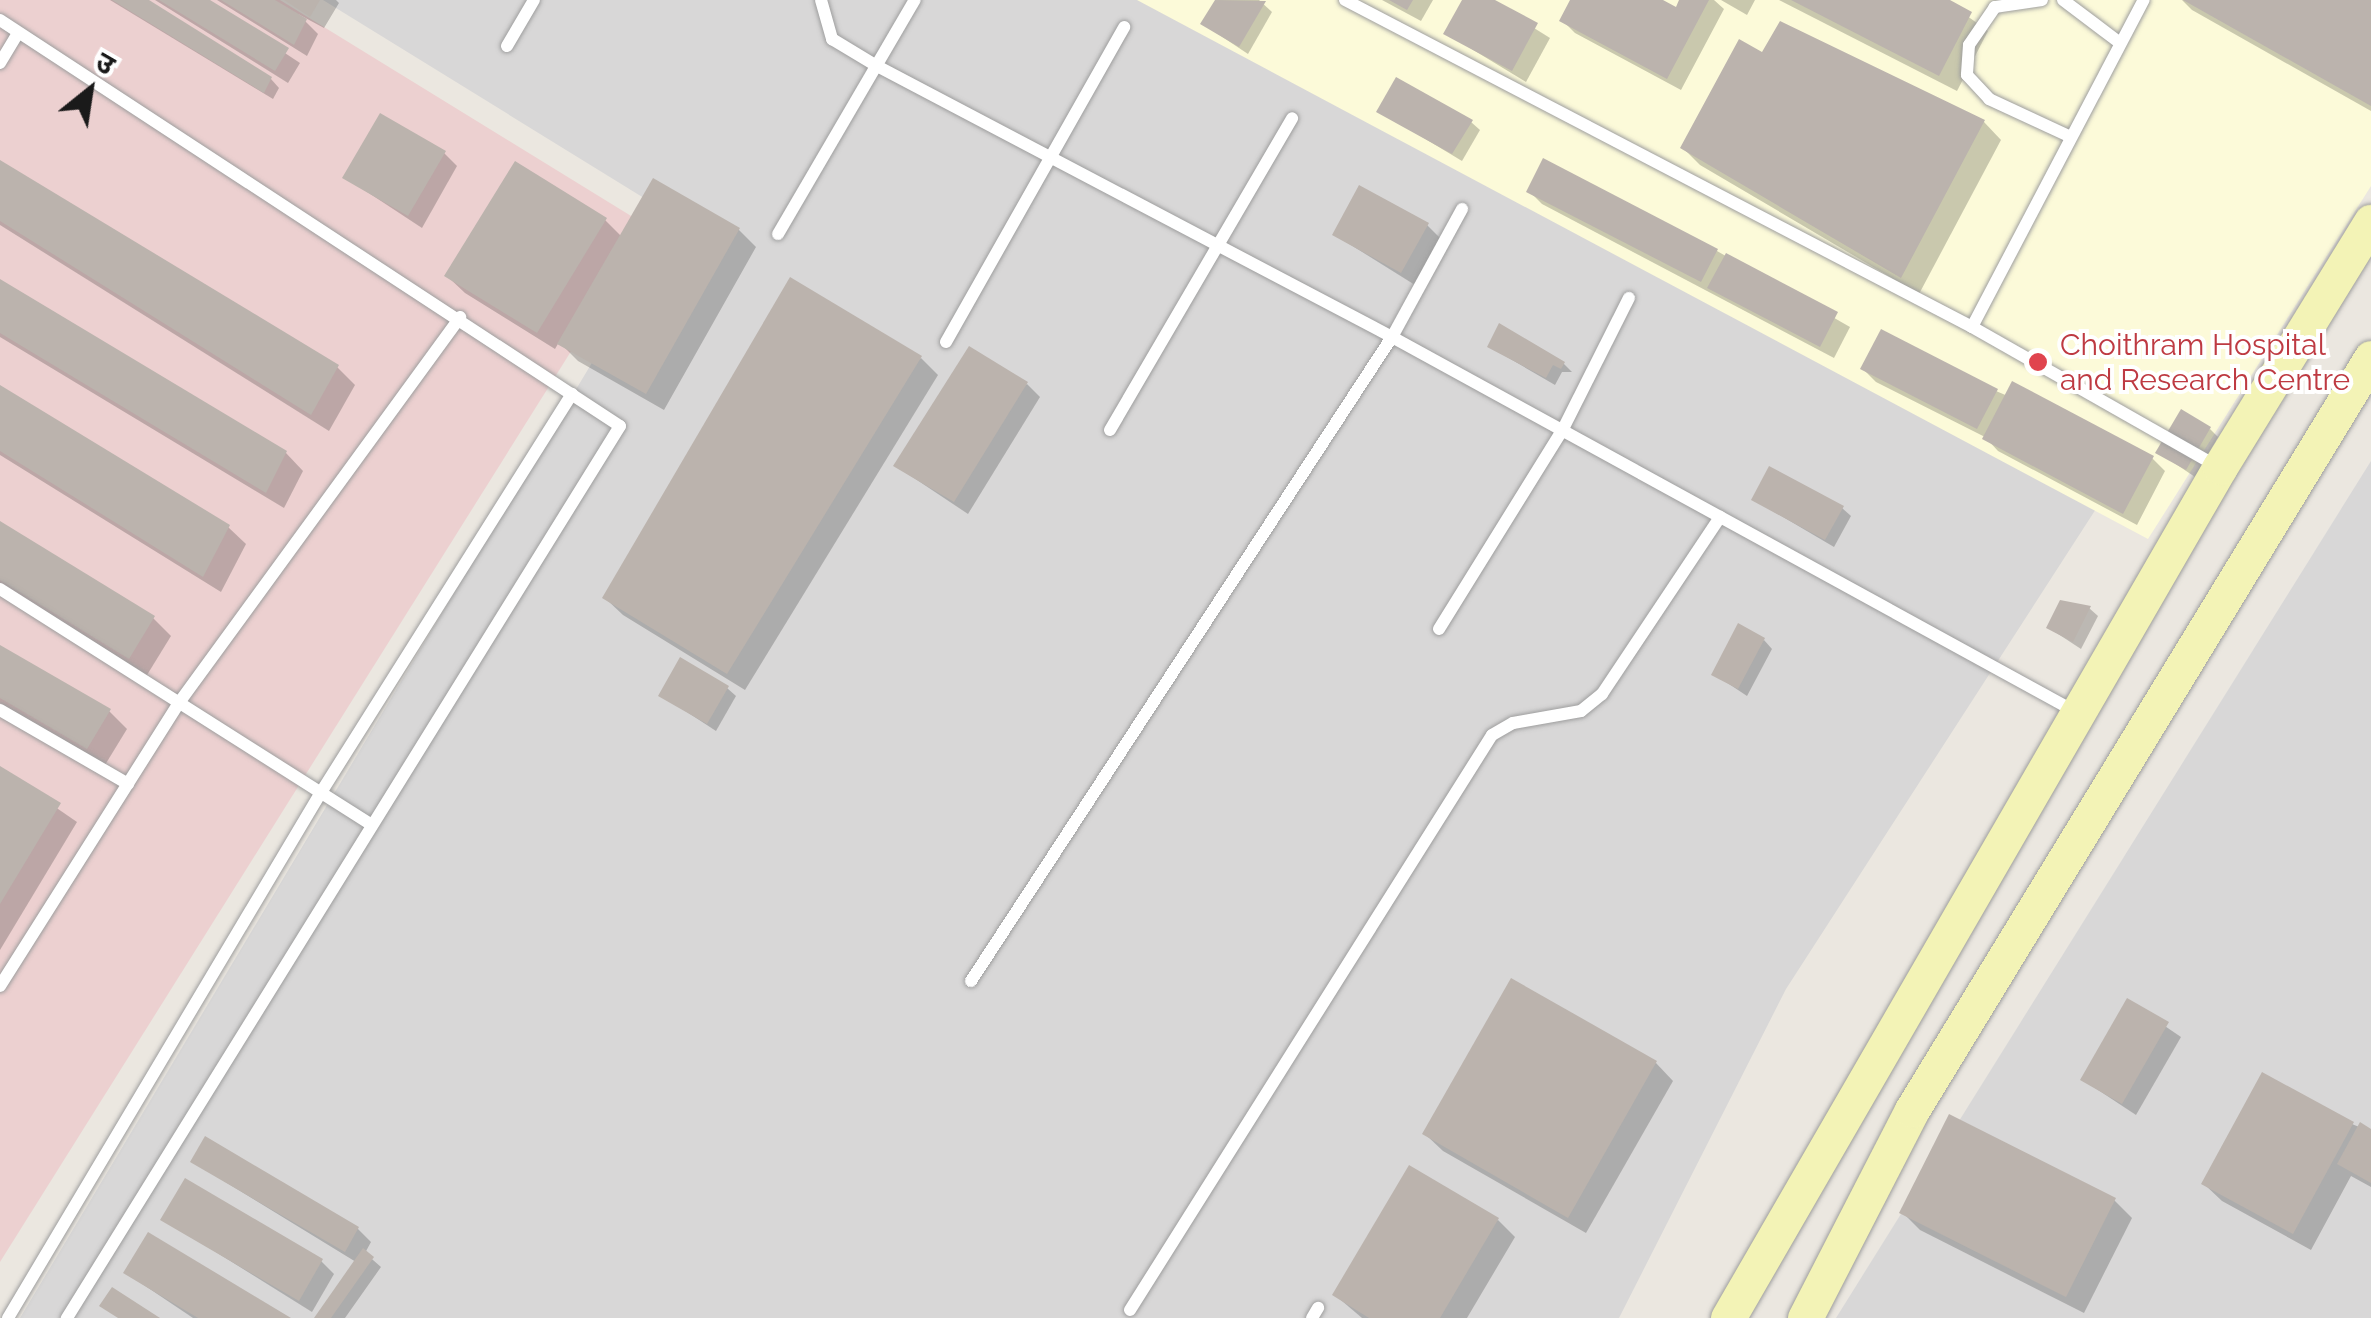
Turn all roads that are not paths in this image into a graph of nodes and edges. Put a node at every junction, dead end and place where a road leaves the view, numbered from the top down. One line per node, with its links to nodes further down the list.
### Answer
1 (534, 0): 13 (lane)
2 (821, 0): 15 (lane)
3 (916, 0): 15 (lane)
4 (1346, 0): 25 (lane)
5 (2042, 0): 17 (lane)
6 (2052, 0): 7 (lane)
7 (2064, 0): 12 (lane)
8 (2144, 0): 12 (lane)
9 (0, 20): 11 (lane)
10 (1124, 27): 18 (lane)
11 (18, 34): 14 (lane); 24 (lane)
12 (2120, 42): 17 (lane)
13 (507, 46)
14 (0, 63)
15 (877, 66): 18 (lane); 21 (lane)
16 (1292, 118): 22 (lane)
17 (2071, 137): 25 (lane)
18 (1049, 156): 22 (lane); 27 (lane)
19 (1462, 210): 26 (lane)
20 (2371, 222): 32 (main road)
21 (778, 234)
22 (1218, 244): 26 (lane); 30 (lane)
23 (1630, 298): 31 (lane)
24 (460, 316): 29 (lane); 36 (lane)
25 (1972, 326): 32 (lane)
26 (1392, 338): 31 (lane); 42 (lane)
27 (946, 342)
28 (2371, 358): 48 (main road)
29 (572, 394): 40 (lane); 41 (lane)
30 (1110, 430)
31 (1562, 431): 33 (lane); 35 (lane)
32 (2220, 468): 38 (main road)
33 (1720, 517): 38 (lane); 44 (lane)
34 (0, 589): 36 (lane)
35 (1439, 630)
36 (181, 700): 39 (lane); 40 (lane)
37 (0, 710): 39 (lane)
38 (2078, 713): 47 (main road)
39 (128, 784): 43 (lane)
40 (320, 794): 41 (lane); 45 (lane)
41 (370, 824): 46 (lane)
42 (971, 981)
43 (0, 986)
44 (1130, 1310)
45 (8, 1318)
46 (68, 1318)
47 (1728, 1318)
48 (1804, 1318)

